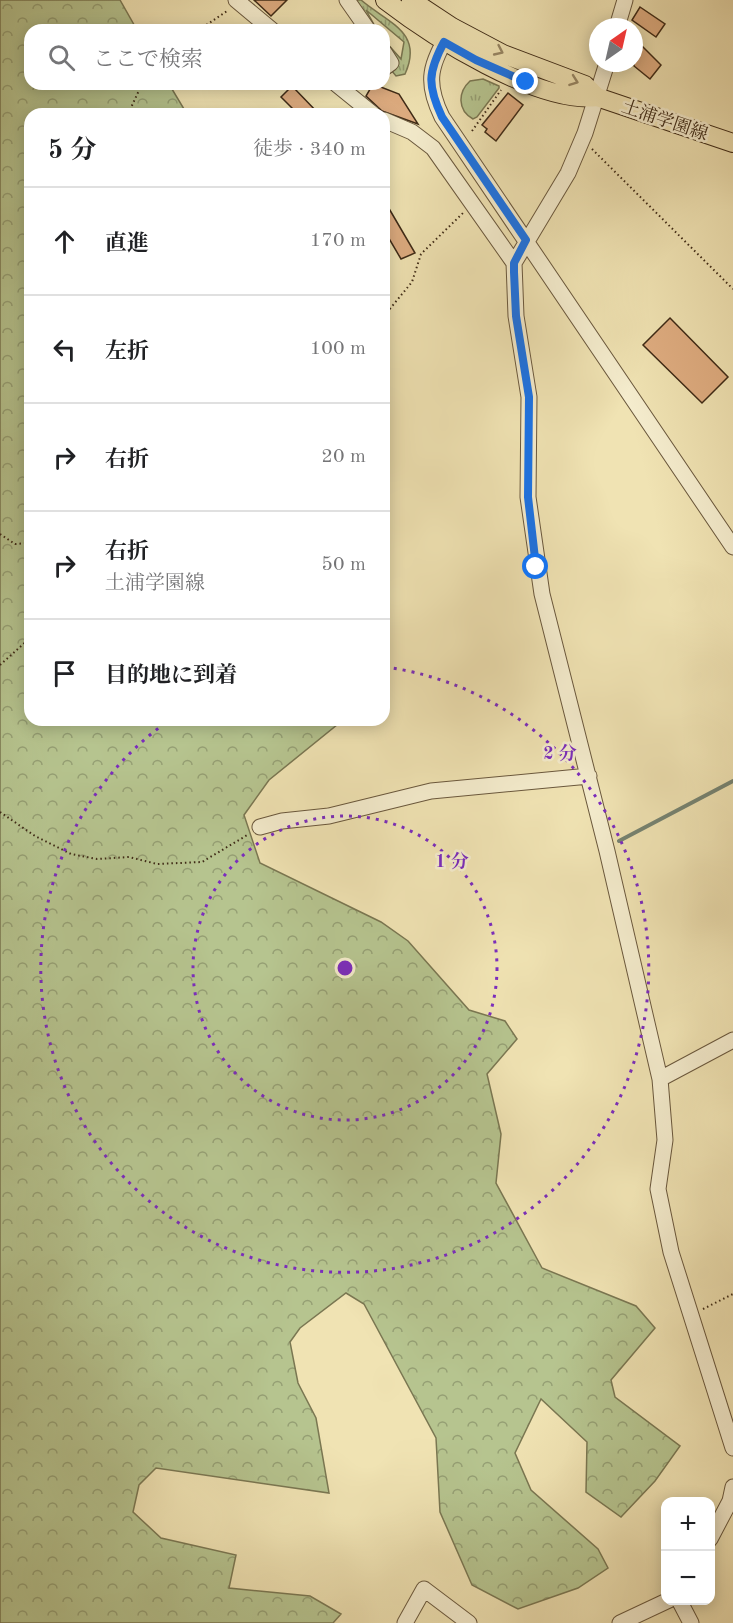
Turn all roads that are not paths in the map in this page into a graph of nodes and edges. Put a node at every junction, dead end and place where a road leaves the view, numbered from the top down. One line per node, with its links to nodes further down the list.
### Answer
1 (347, 0): 8 (street)
2 (385, 0): 9 (main road, 土浦学園線)
3 (411, 0): 9 (main road, 土浦学園線)
4 (625, 0): 6 (street)
5 (237, 1): 7 (street)
6 (620, 18)
7 (265, 24)
8 (364, 24)
9 (448, 34): 12 (main road, 土浦学園線); 16 (street)
10 (604, 72): 12 (street)
11 (343, 90): 13 (street)
12 (597, 97): 15 (main road, 土浦学園線); 16 (street)
13 (366, 108)
14 (390, 123): 17 (street)
15 (733, 143)
16 (526, 240): 17 (street); 18 (street)
17 (514, 263): 19 (street)
18 (733, 547)
19 (589, 776): 20 (street); 22 (street)
20 (260, 826)
21 (733, 1040): 22 (street)
22 (660, 1079): 23 (street)
23 (733, 1448)
24 (733, 1487): 25 (street)
25 (715, 1531)
26 (661, 1604): 30 (street)
27 (681, 1605): 31 (street)
28 (405, 1623): 29 (street)
29 (469, 1623)
30 (620, 1623)
31 (690, 1623)

